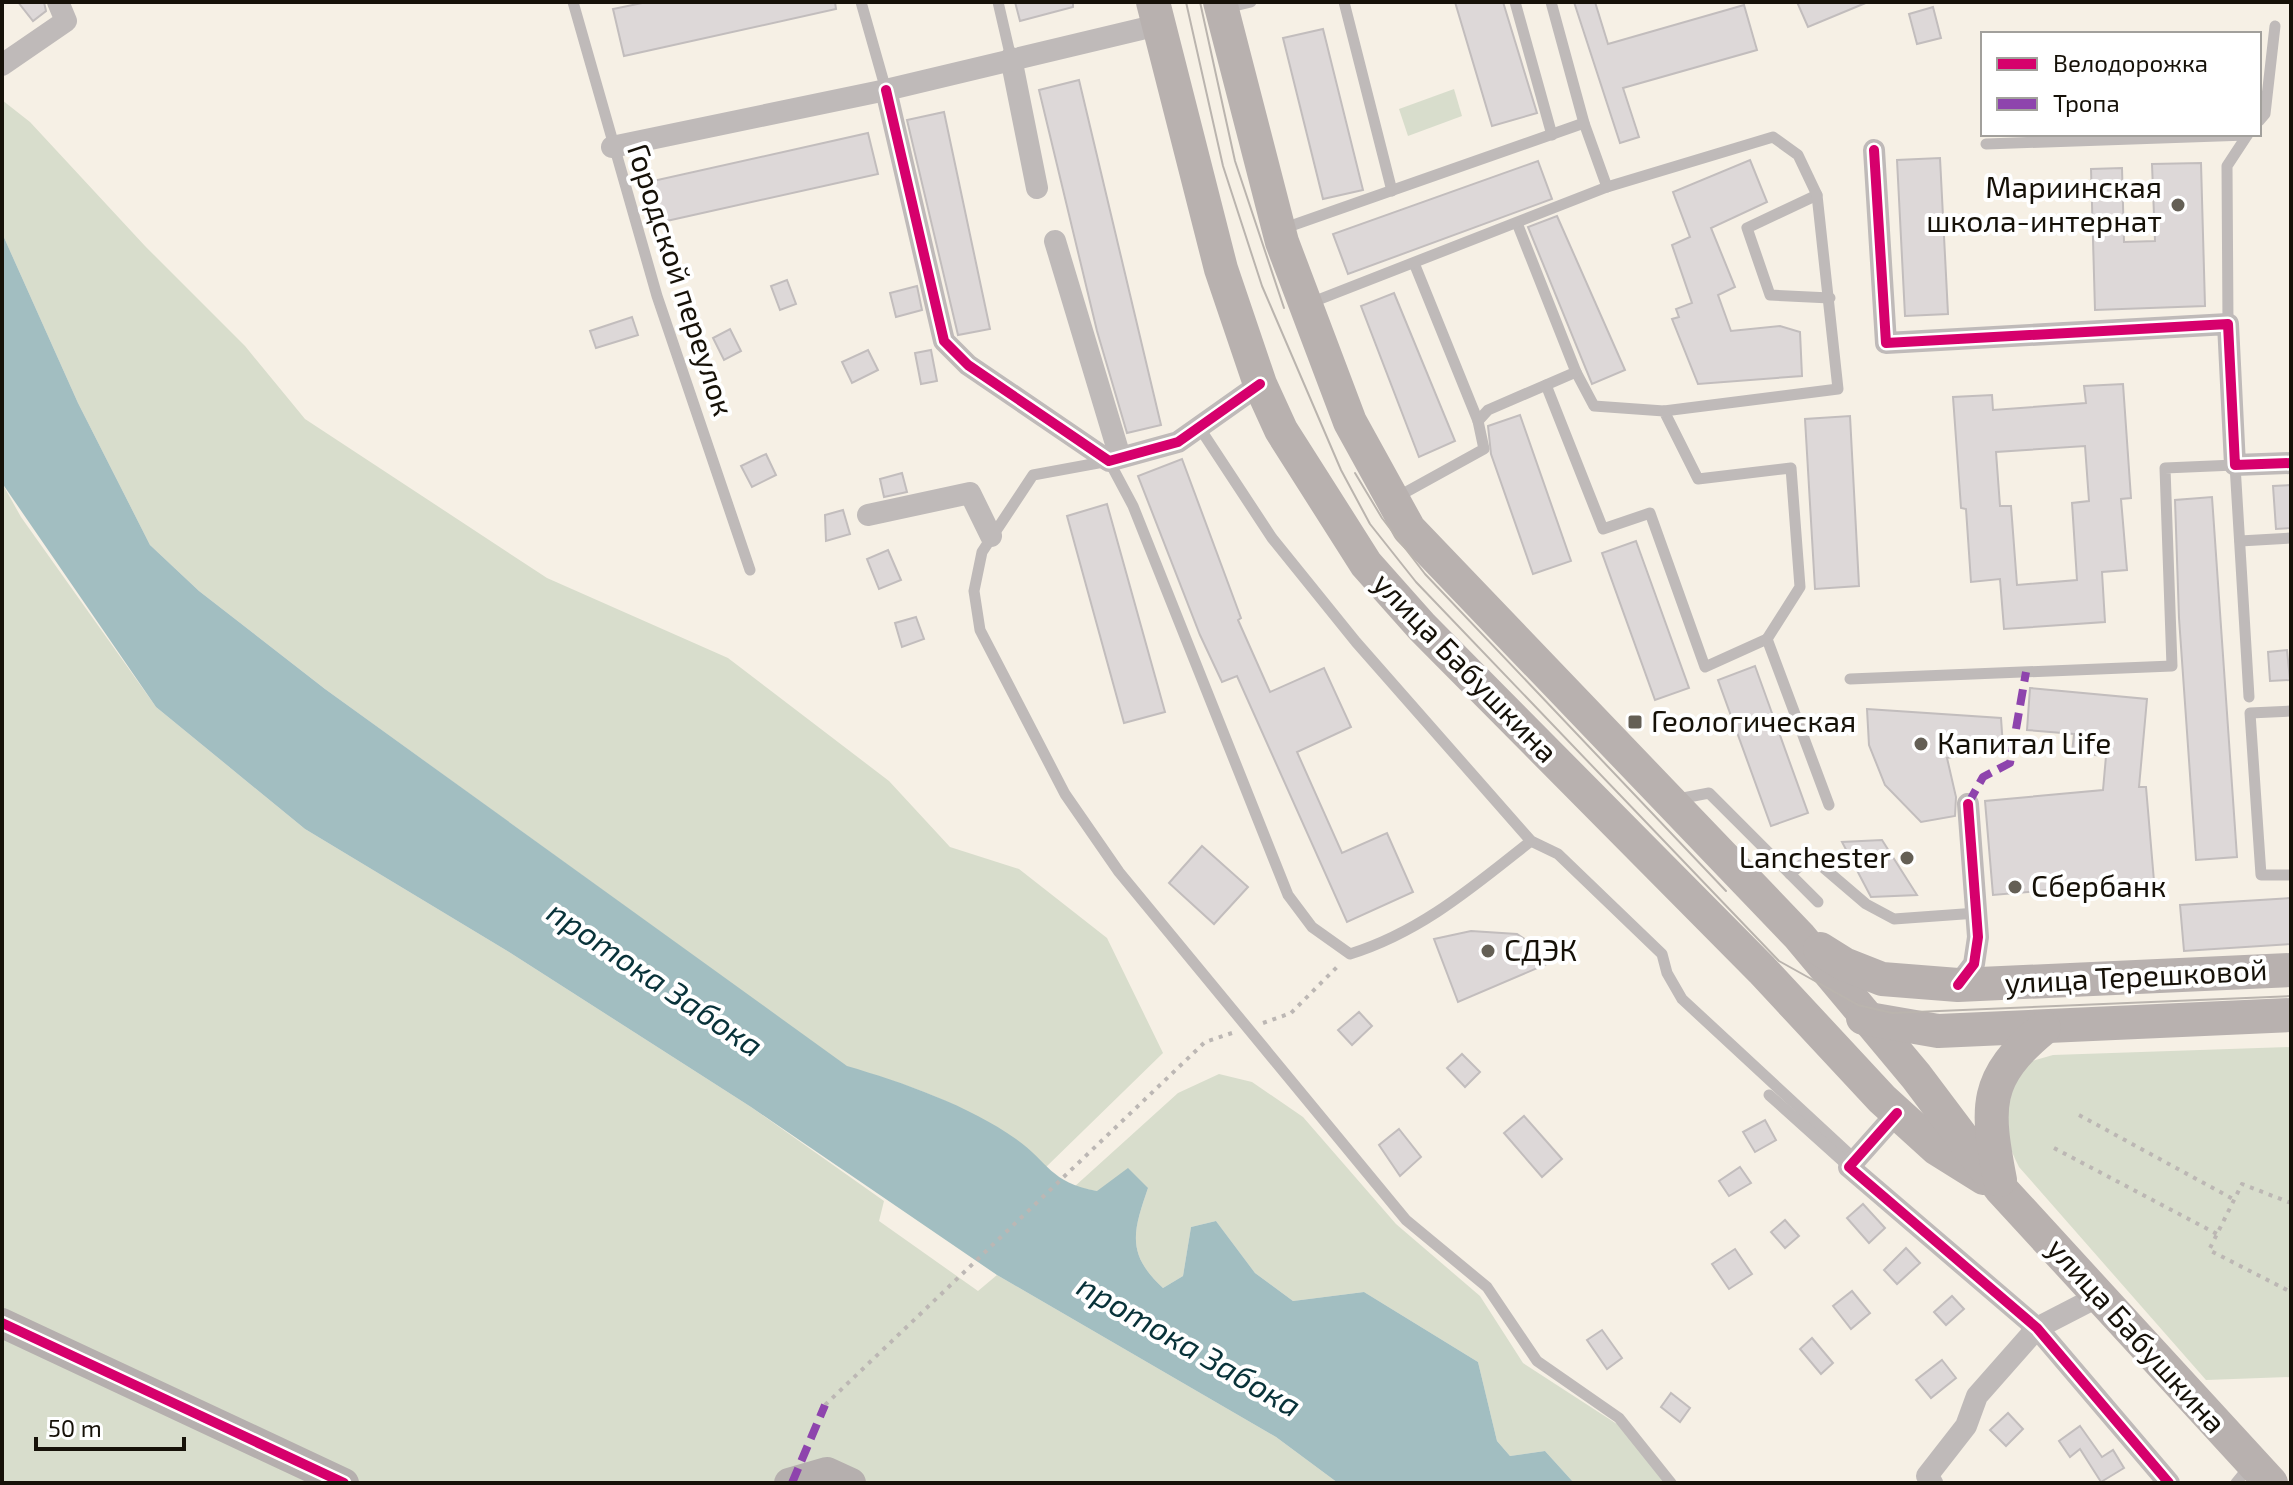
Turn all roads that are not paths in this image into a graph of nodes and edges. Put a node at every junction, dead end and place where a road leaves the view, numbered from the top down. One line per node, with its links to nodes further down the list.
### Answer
1 (58, 2): 12 (street)
2 (573, 2): 20 (lane, Городской переулок)
3 (861, 2): 13 (lane)
4 (998, 2): 11 (lane)
5 (1344, 2): 24 (lane)
6 (1515, 2): 16 (lane)
7 (1551, 2): 15 (lane)
8 (1231, 4): 27 (main road, улица Бабушкина)
9 (1156, 13): 11 (street); 34 (main road, улица Бабушкина)
10 (2275, 26): 14 (lane)
11 (1011, 58): 13 (street); 23 (street)
12 (2, 65)
13 (886, 90): 20 (street); 39 (street)
14 (2261, 119)
15 (1584, 123): 16 (lane); 22 (lane)
16 (1552, 135): 24 (lane)
17 (2195, 136): 19 (lane)
18 (2246, 136): 32 (lane)
19 (1986, 144)
20 (612, 147): 47 (lane, Городской переулок)
21 (1874, 150): 32 (street)
22 (1607, 187): 25 (lane); 26 (lane)
23 (1037, 188)
24 (1392, 191): 27 (lane)
25 (1817, 195): 30 (lane); 30 (lane)
26 (1517, 223): 29 (lane); 33 (lane)
27 (1278, 230): 31 (main road, улица Бабушкина)
28 (1055, 241): 39 (street)
29 (1414, 263): 31 (lane); 37 (lane)
30 (1830, 298): 36 (lane)
31 (1306, 305): 42 (main road, улица Бабушкина)
32 (2228, 324): 41 (street)
33 (1576, 372): 35 (lane); 36 (lane)
34 (1260, 384): 38 (street); 61 (main road, улица Бабушкина)
35 (1546, 385): 37 (lane); 48 (lane)
36 (1664, 411): 48 (lane)
37 (1478, 421): 42 (lane)
38 (1199, 427): 39 (street); 55 (lane)
39 (1114, 459): 44 (lane); 55 (lane)
40 (2291, 463): 41 (street)
41 (2235, 465): 46 (lane); 49 (lane)
42 (1393, 499): 52 (main road, улица Бабушкина)
43 (868, 515): 44 (street)
44 (991, 536): 79 (lane)
45 (2291, 538): 46 (lane)
46 (2240, 541): 50 (lane)
47 (750, 570)
48 (1767, 639): 54 (lane)
49 (1850, 679)
50 (2249, 697)
51 (2291, 711): 57 (lane)
52 (1669, 801): 56 (lane); 60 (main road, улица Бабушкина)
53 (1968, 804): 59 (street)
54 (1829, 805)
55 (1531, 841): 74 (lane)
56 (1790, 874): 58 (lane); 59 (lane)
57 (2291, 875)
58 (1818, 902)
59 (1977, 913): 63 (street)
60 (1799, 936): 63 (main road, улица Терешковой); 65 (main road, улица Бабушкина)
61 (1762, 970): 65 (main road, улица Терешковой); 69 (main road, улица Бабушкина)
62 (2291, 970): 63 (main road, улица Терешковой)
63 (1963, 985): 67 (main road)
64 (2291, 1015): 66 (main road, улица Терешковой)
65 (1872, 1021): 67 (main road, улица Терешковой); 68 (main road, улица Бабушкина)
66 (2044, 1028): 67 (main road, улица Терешковой); 71 (main road)
67 (1938, 1031): 68 (main road)
68 (1916, 1076): 69 (main road); 71 (main road, улица Бабушкина)
69 (1897, 1113): 70 (street); 71 (main road, улица Бабушкина)
70 (1849, 1167): 74 (street); 74 (lane)
71 (2001, 1189): 72 (main road, улица Бабушкина)
72 (2101, 1295): 74 (street); 75 (main road, улица Бабушкина)
73 (2, 1323): 76 (street)
74 (2031, 1323): 80 (street); 81 (street)
75 (2253, 1476)
76 (344, 1483)
77 (789, 1483): 78 (street)
78 (851, 1483)
79 (1671, 1483)
80 (1932, 1483)
81 (2169, 1483)

